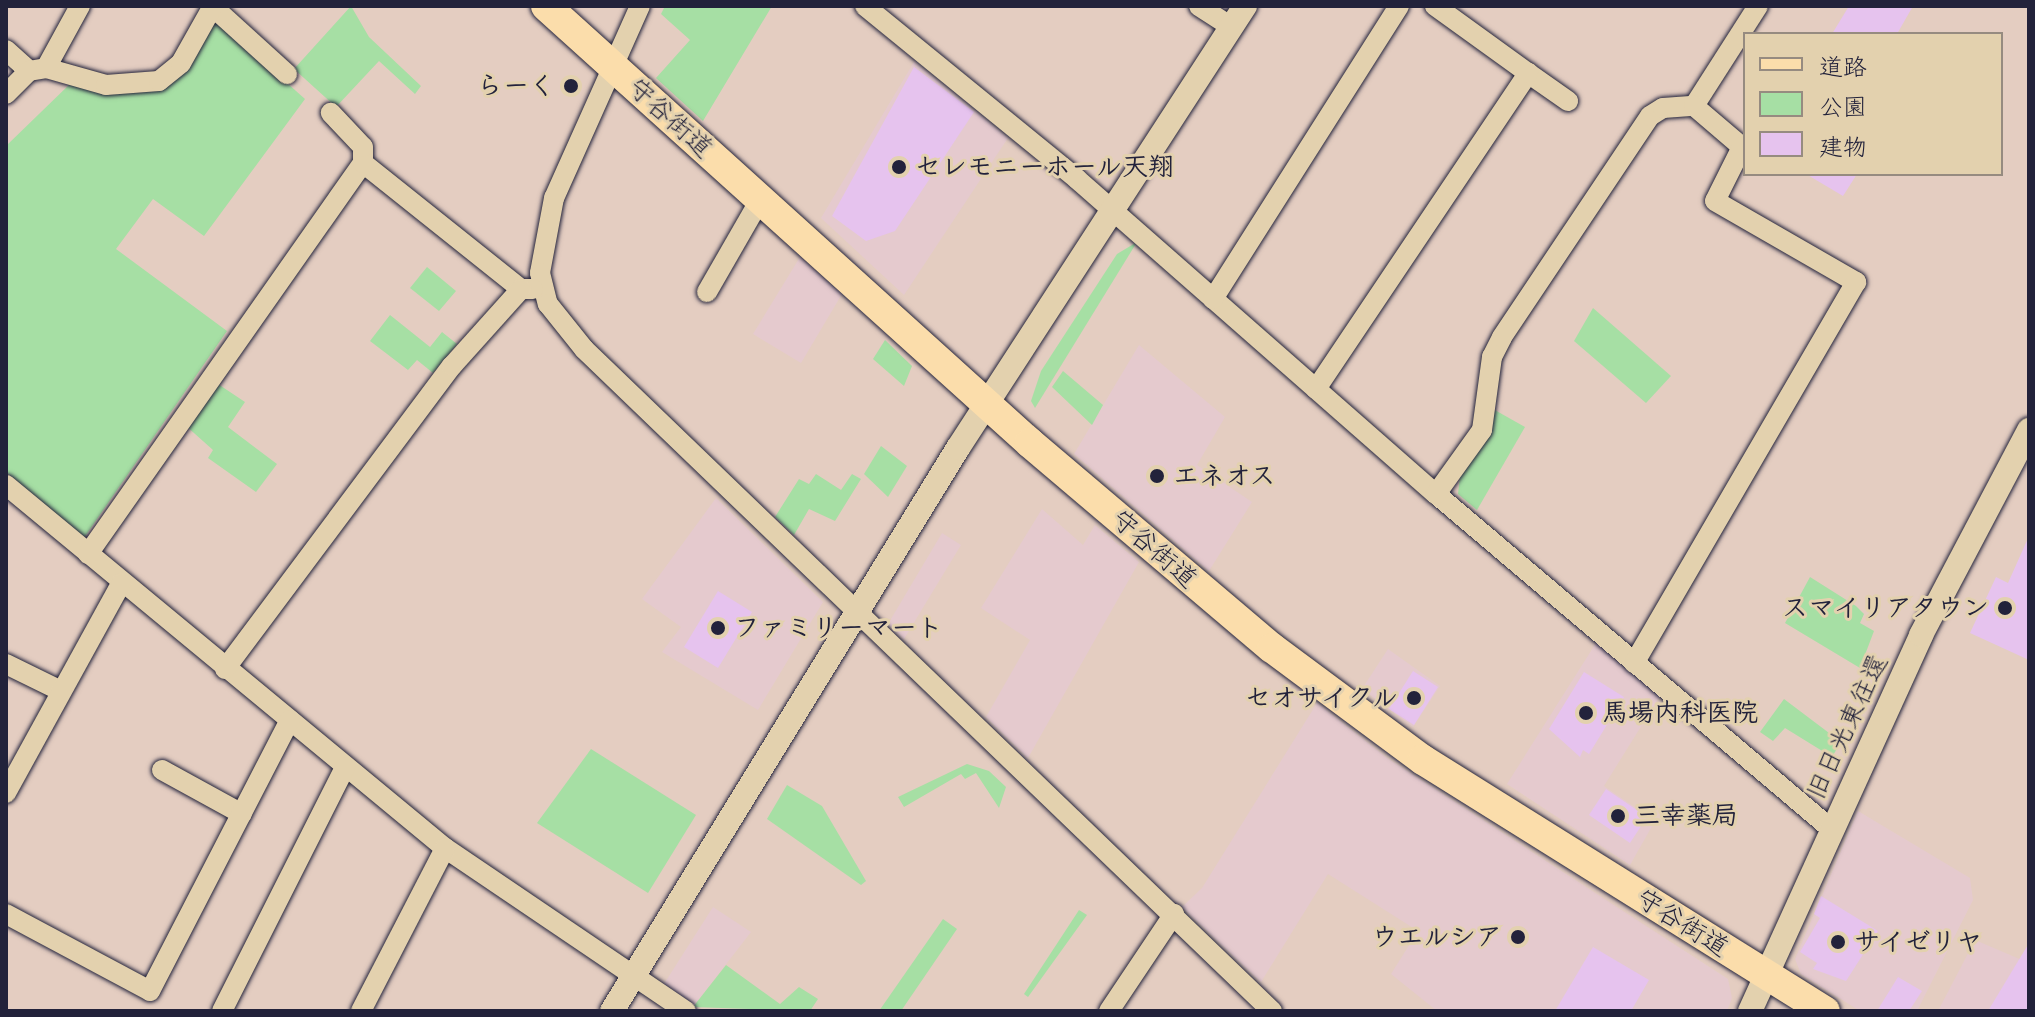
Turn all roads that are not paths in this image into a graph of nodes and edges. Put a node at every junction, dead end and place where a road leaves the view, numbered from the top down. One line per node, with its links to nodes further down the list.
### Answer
1 (80, 6): 13 (street)
2 (213, 6): 13 (street); 16 (street)
3 (546, 6): 14 (main road, 守谷街道)
4 (640, 6): 14 (street)
5 (865, 6): 23 (street)
6 (1199, 6): 11 (street)
7 (1245, 6): 11 (street)
8 (1399, 6): 26 (street)
9 (1435, 6): 15 (street)
10 (1758, 6): 19 (street)
11 (1231, 27): 23 (street)
12 (6, 50): 13 (street)
13 (37, 69): 17 (street)
14 (614, 69): 22 (main road, 守谷街道); 24 (street)
15 (1528, 73): 18 (street); 27 (street)
16 (287, 74)
17 (6, 94)
18 (1568, 101)
19 (1694, 106): 31 (street); 35 (street)
20 (331, 113): 21 (street)
21 (363, 163): 24 (street); 32 (street)
22 (760, 200): 25 (street); 28 (main road, 守谷街道)
23 (1113, 211): 26 (street); 28 (street)
24 (531, 289): 34 (street); 37 (street)
25 (707, 292)
26 (1213, 299): 27 (street)
27 (1316, 389): 31 (street)
28 (986, 404): 34 (street); 48 (main road, 守谷街道)
29 (2029, 430): 44 (street, 旧日光東往還)
30 (6, 485): 32 (street)
31 (1436, 494): 35 (street)
32 (88, 554): 33 (street)
33 (121, 584): 37 (street); 38 (street)
34 (856, 612): 47 (street); 49 (street)
35 (1634, 663): 44 (street)
36 (6, 664): 38 (street)
37 (225, 669): 39 (street)
38 (59, 690): 42 (street)
39 (290, 720): 40 (street); 43 (street)
40 (345, 767): 45 (street); 50 (street)
41 (162, 770): 43 (street)
42 (6, 793)
43 (242, 814): 46 (street)
44 (1830, 828): 48 (street, 旧日光東往還)
45 (445, 848): 49 (street); 51 (street)
46 (6, 914)
47 (1174, 914): 54 (street); 55 (street)
48 (1767, 974): 56 (street, 旧日光東往還); 57 (main road, 守谷街道)
49 (633, 976): 52 (street); 53 (street)
50 (222, 1011)
51 (361, 1011)
52 (612, 1011)
53 (686, 1011)
54 (1109, 1011)
55 (1272, 1011)
56 (1750, 1011)
57 (1825, 1011)

